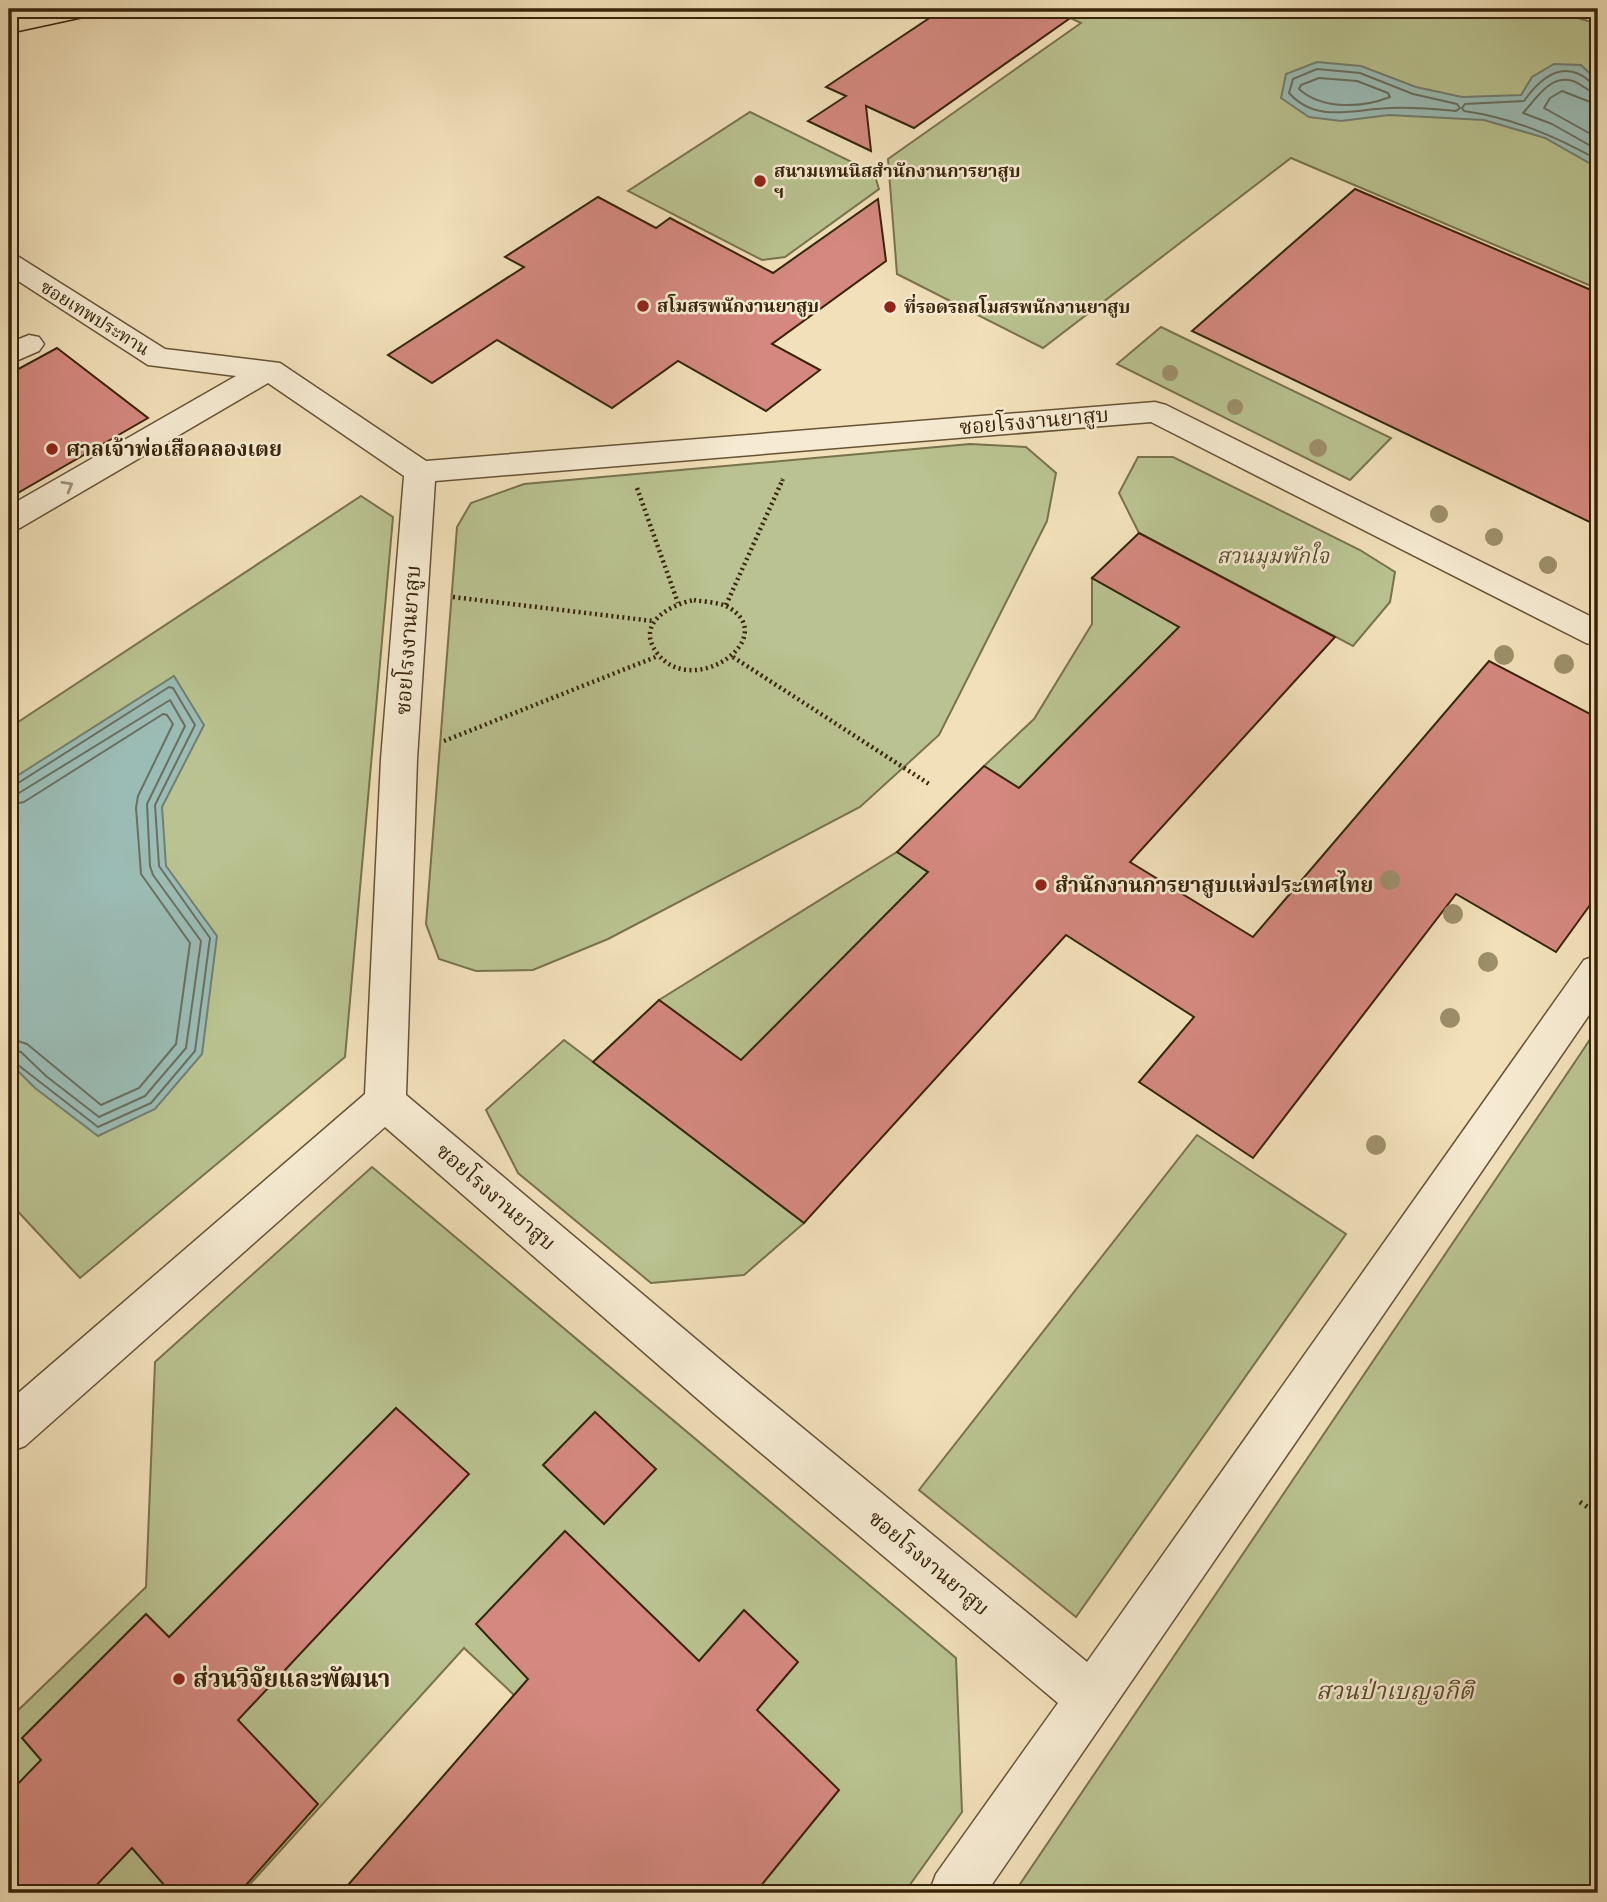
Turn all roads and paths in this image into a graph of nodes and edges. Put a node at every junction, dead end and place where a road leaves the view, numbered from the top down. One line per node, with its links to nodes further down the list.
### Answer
1 (88, 9): 2 (main road)
2 (9, 26)
3 (9, 263): 4 (street, ซอยเทพประทาน)
4 (269, 370): 7 (street); 8 (street, one-way to 4)
5 (801, 440): 6 (street, ซอยโรงงานยาสูบ); 11 (path); 13 (street, ซอยโรงงานยาสูบ)
6 (625, 455): 7 (street, ซอยโรงงานยาสูบ); 10 (path)
7 (420, 472): 9 (street, ซอยโรงงานยาสูบ)
8 (9, 520)
9 (412, 592): 12 (path); 16 (street, ซอยโรงงานยาสูบ)
10 (678, 603): 11 (path); 12 (path)
11 (726, 605): 15 (path)
12 (653, 621): 14 (path)
13 (1598, 634)
14 (658, 656): 15 (path); 16 (path)
15 (733, 657): 17 (path)
16 (399, 759): 19 (street, ซอยโรงงานยาสูบ)
17 (929, 783)
18 (1598, 971): 23 (street)
19 (385, 1102): 20 (street); 23 (street, ซอยโรงงานยาสูบ)
20 (9, 1430)
21 (1580, 1502): 22 (path)
22 (1598, 1514)
23 (1091, 1698): 24 (street)
24 (955, 1893)

